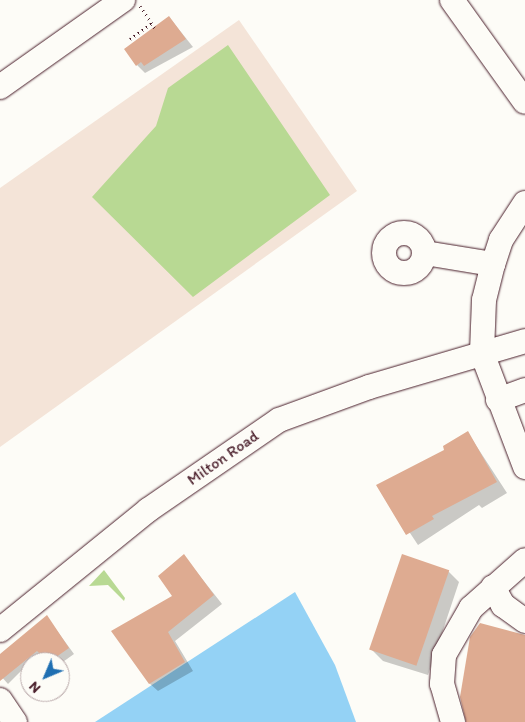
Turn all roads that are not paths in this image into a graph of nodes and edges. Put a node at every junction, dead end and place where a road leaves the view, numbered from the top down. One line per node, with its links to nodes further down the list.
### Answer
1 (123, 0): 3 (street)
2 (452, 0): 4 (street)
3 (0, 87)
4 (525, 102)
5 (525, 203): 7 (street)
6 (425, 253): 7 (street)
7 (493, 264): 9 (street)
8 (525, 341): 9 (street, Milton Road)
9 (482, 353): 11 (street); 16 (street, Milton Road)
10 (525, 390): 11 (street)
11 (498, 400): 12 (street)
12 (525, 467)
13 (525, 560): 14 (street)
14 (493, 587): 15 (street); 19 (street)
15 (525, 622)
16 (0, 630)
17 (0, 700): 18 (street)
18 (15, 722)
19 (453, 722)

